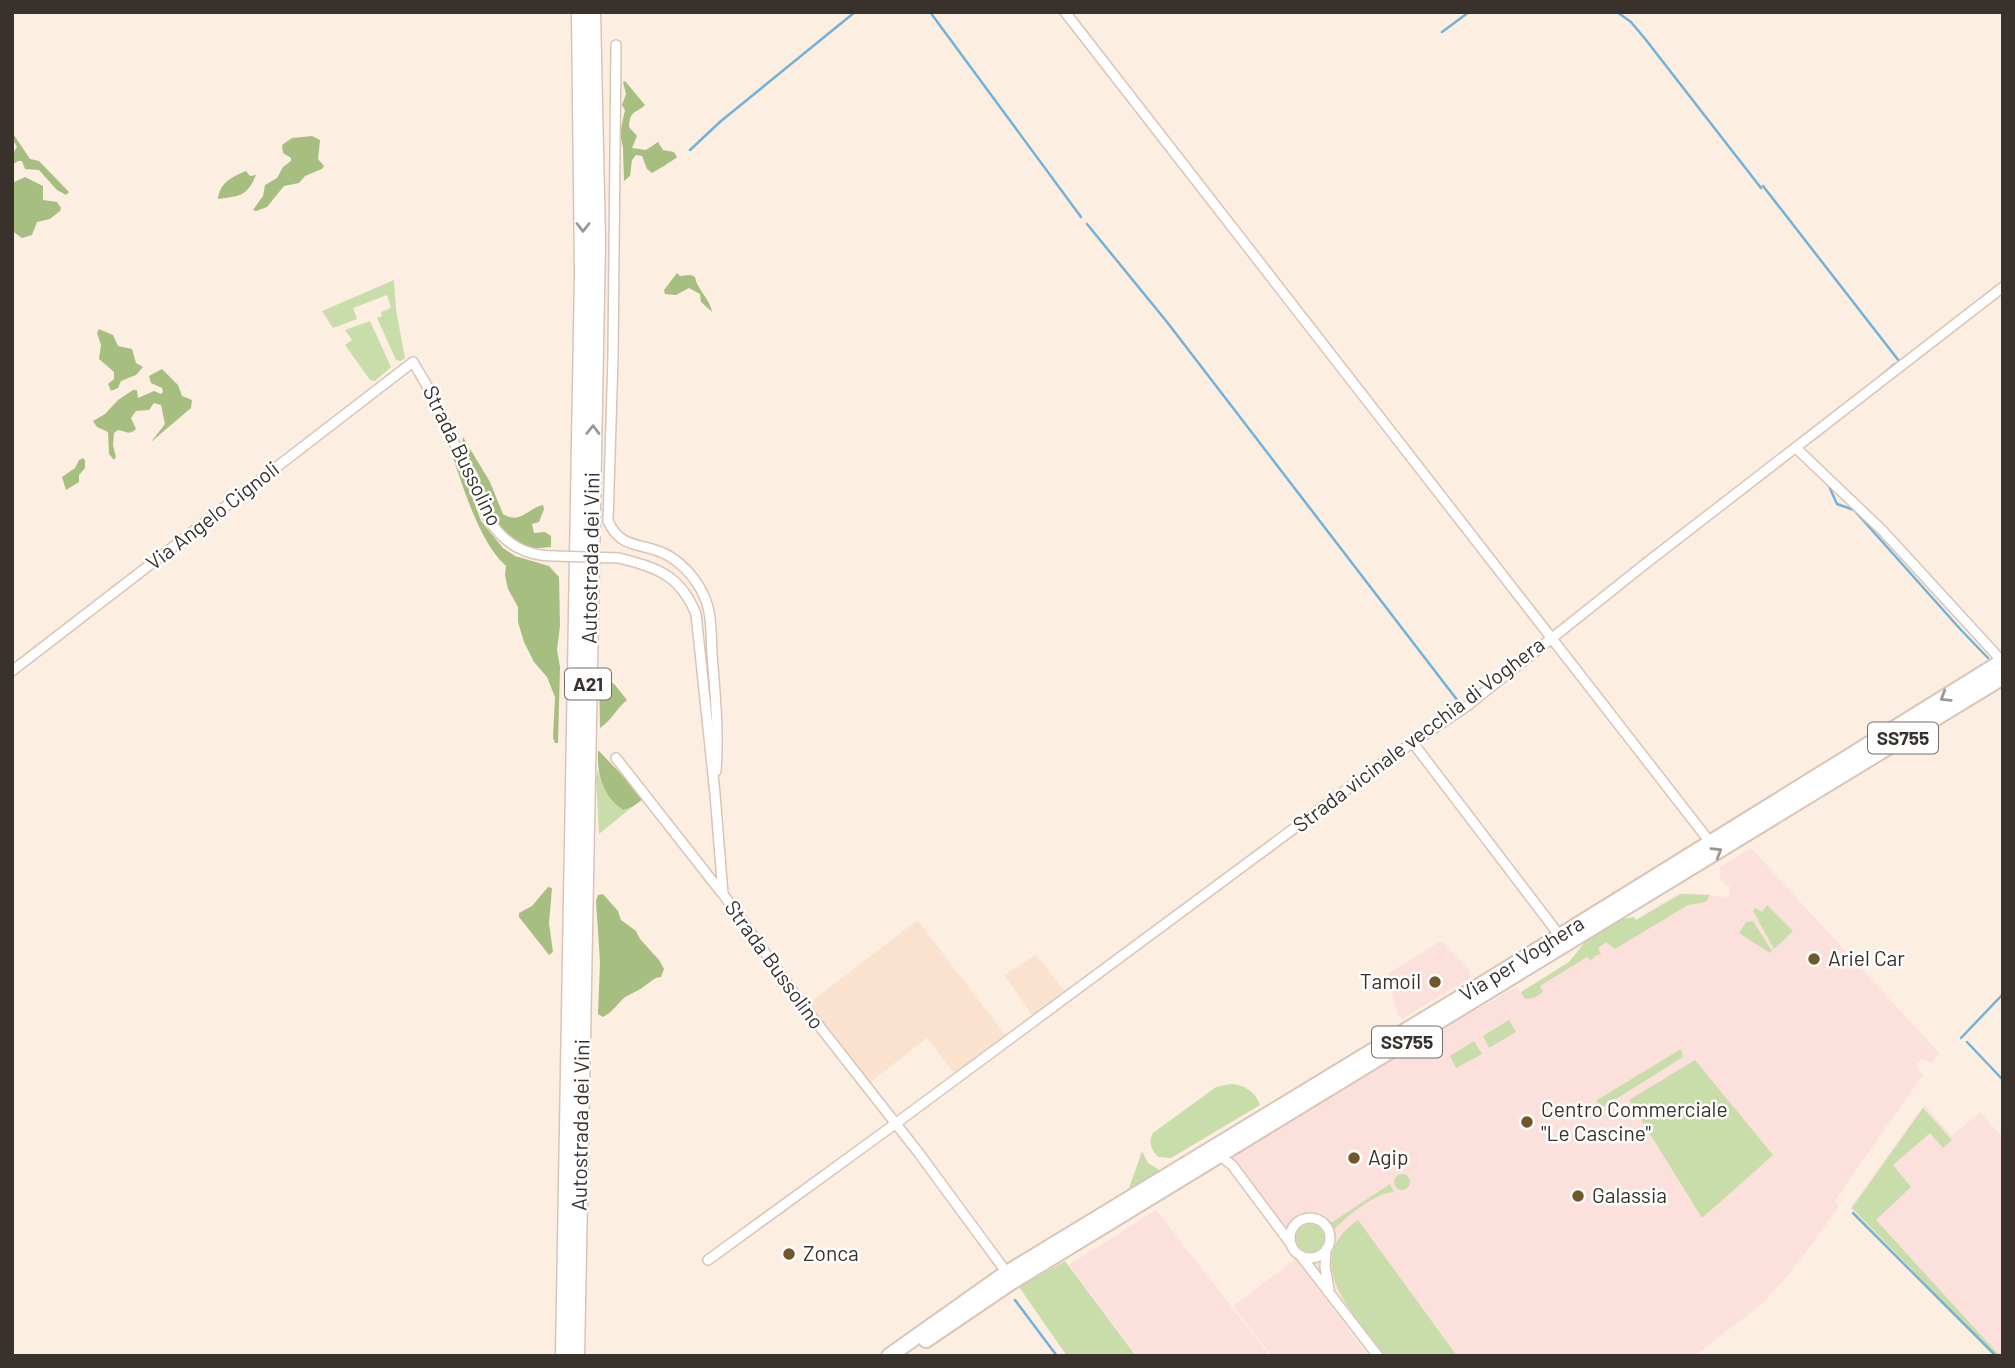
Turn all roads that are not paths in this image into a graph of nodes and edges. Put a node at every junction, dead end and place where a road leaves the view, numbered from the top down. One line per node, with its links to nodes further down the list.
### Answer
1 (580, 12): 26 (highway, Autostrada dei Vini / A21, one-way to 26)
2 (592, 12): 27 (highway, Autostrada dei Vini / A21, one-way to 2)
3 (1065, 12): 8 (street)
4 (616, 45): 14 (street)
5 (2003, 287): 7 (street, Strada vicinale vecchia di Voghera)
6 (413, 362): 10 (street, Via Angelo Cignoli); 14 (street, Strada Bussolino, bridge)
7 (1796, 448): 8 (street, Strada vicinale vecchia di Voghera); 9 (street)
8 (1552, 637): 12 (street, Strada vicinale vecchia di Voghera); 15 (street)
9 (2002, 661): 15 (main road, Via per Voghera / SS755, one-way to 15)
10 (12, 671)
11 (2003, 677): 19 (main road, Via per Voghera / SS755, one-way to 11)
12 (1413, 743): 17 (street); 18 (street, Strada vicinale vecchia di Voghera)
13 (616, 758): 16 (street)
14 (715, 794): 16 (street, Strada Bussolino)
15 (1710, 842): 17 (main road, Via per Voghera / SS755)
16 (723, 894): 18 (street, Strada Bussolino)
17 (1560, 936): 24 (main road, Via per Voghera / SS755)
18 (895, 1124): 23 (street, Strada vicinale vecchia di Voghera); 24 (street, Strada Bussolino)
19 (1220, 1156): 20 (street); 24 (main road, Via per Voghera / SS755)
20 (1292, 1244): 21 (street); 22 (street)
21 (1326, 1249): 22 (street); 25 (street)
22 (1300, 1255): 25 (street)
23 (708, 1260)
24 (1007, 1277): 28 (main road); 29 (main road)
25 (1331, 1294): 30 (street)
26 (564, 1356)
27 (576, 1356)
28 (889, 1356)
29 (905, 1356)
30 (1378, 1356)

